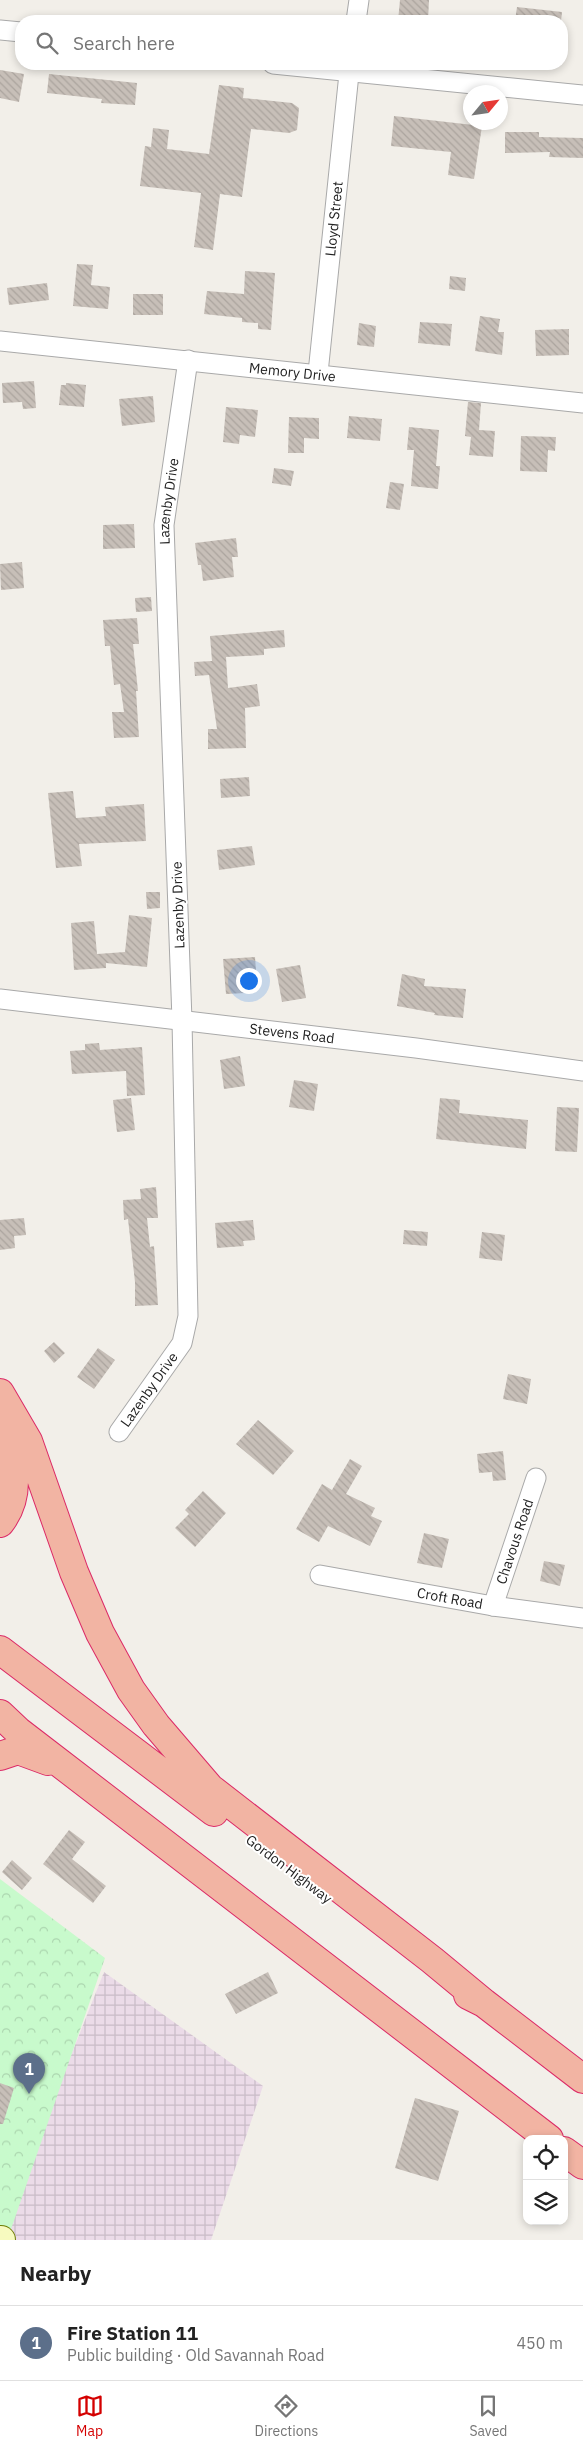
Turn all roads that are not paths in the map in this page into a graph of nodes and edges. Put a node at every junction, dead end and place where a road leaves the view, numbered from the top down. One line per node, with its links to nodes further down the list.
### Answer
1 (359, 0): 2 (street)
2 (357, 15)
3 (0, 30): 4 (street)
4 (15, 31)
5 (349, 70): 10 (street, Lloyd Street)
6 (366, 70): 7 (street)
7 (583, 96)
8 (0, 342): 9 (street, Memory Drive)
9 (188, 360): 10 (street, Memory Drive); 13 (street, Lazenby Drive)
10 (318, 373): 11 (street, Memory Drive)
11 (583, 403)
12 (0, 999): 13 (street, Stevens Road)
13 (182, 1020): 14 (street, Stevens Road); 16 (street, Lazenby Drive)
14 (583, 1072)
15 (0, 1393): 27 (highway)
16 (119, 1432)
17 (0, 1435): 19 (highway)
18 (536, 1478): 21 (street, Chavous Road)
19 (0, 1523)
20 (320, 1575): 21 (street, Croft Road)
21 (493, 1606): 22 (street, Croft Road)
22 (583, 1618)
23 (0, 1650): 27 (highway, Gordon Highway)
24 (6, 1722): 26 (highway)
25 (0, 1756): 26 (highway)
26 (66, 1768): 29 (highway)
27 (484, 2003): 28 (highway, Gordon Highway)
28 (583, 2079)
29 (544, 2135)
30 (568, 2154): 31 (highway)
31 (583, 2165)

